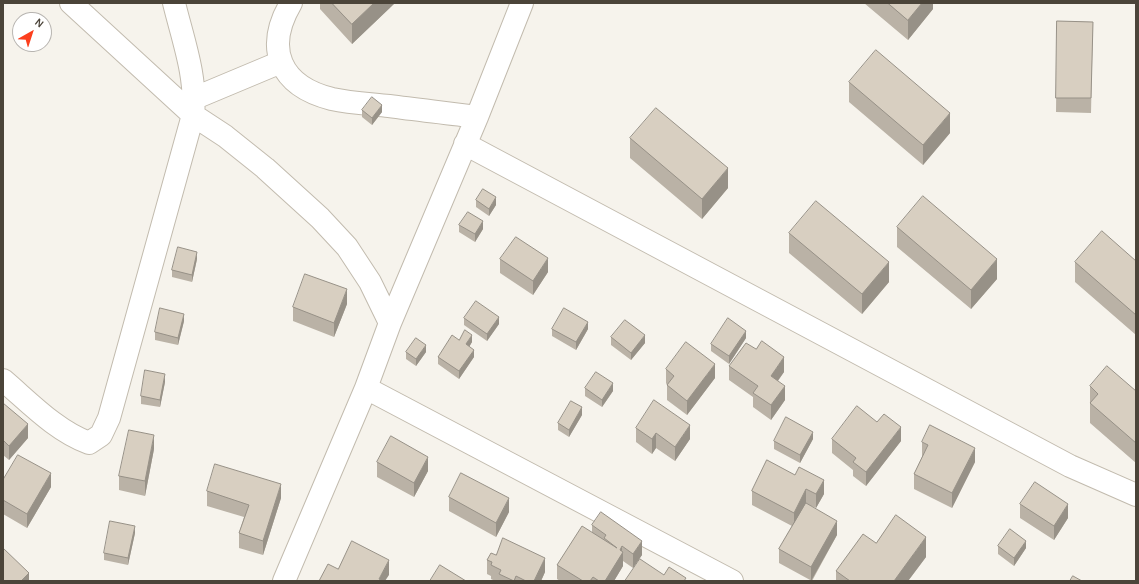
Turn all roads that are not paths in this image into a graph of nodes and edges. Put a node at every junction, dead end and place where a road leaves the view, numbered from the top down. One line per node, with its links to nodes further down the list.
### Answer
1 (71, 3): 6 (street)
2 (174, 3): 6 (street)
3 (291, 3): 5 (street)
4 (522, 3): 7 (street)
5 (281, 62): 6 (street); 7 (street)
6 (194, 106): 9 (street); 10 (street)
7 (477, 117): 8 (street)
8 (465, 144): 9 (street); 12 (street)
9 (390, 323): 11 (street)
10 (3, 380)
11 (366, 388): 13 (street); 14 (street)
12 (1136, 495)
13 (284, 581)
14 (732, 581)

